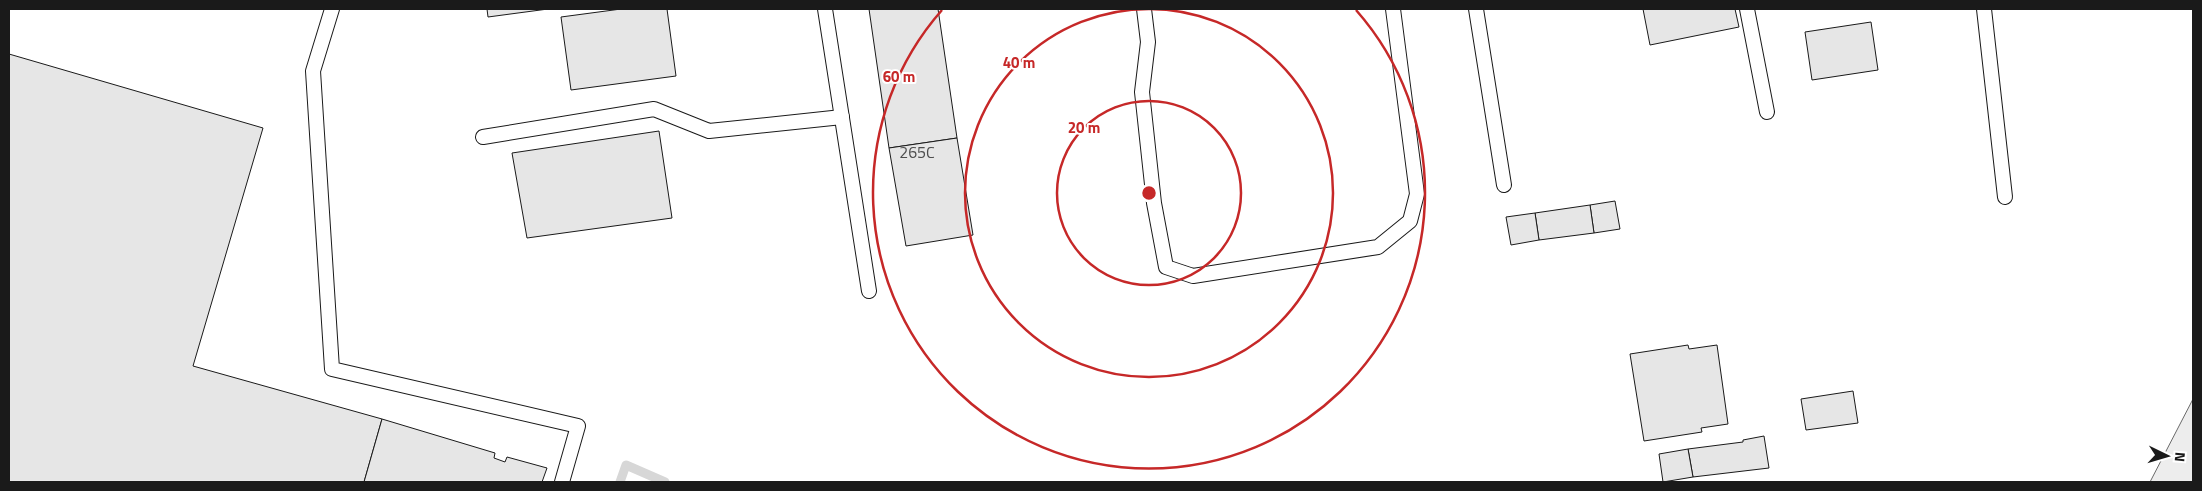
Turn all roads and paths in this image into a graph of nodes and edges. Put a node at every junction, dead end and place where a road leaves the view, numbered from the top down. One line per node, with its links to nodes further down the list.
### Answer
1 (332, 9): 14 (lane)
2 (825, 9): 9 (lane)
3 (1144, 9): 4 (lane)
4 (1393, 9)
5 (1476, 9): 11 (lane)
6 (1747, 9): 8 (lane)
7 (1984, 9): 12 (lane)
8 (1767, 112)
9 (842, 117): 10 (lane); 13 (lane)
10 (483, 137)
11 (1504, 185)
12 (2005, 197)
13 (869, 291)
14 (562, 482)

